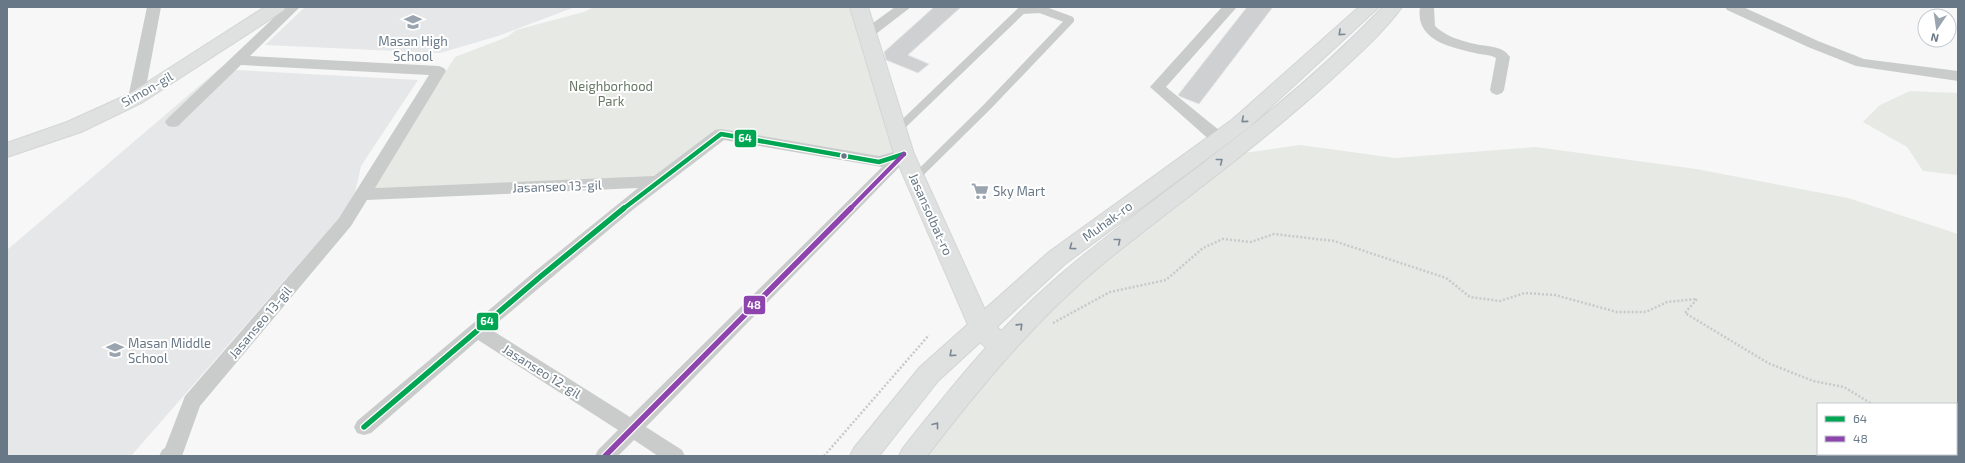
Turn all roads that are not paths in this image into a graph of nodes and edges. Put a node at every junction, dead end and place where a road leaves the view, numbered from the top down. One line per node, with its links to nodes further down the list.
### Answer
1 (154, 7): 15 (street)
2 (277, 7): 15 (main road, Simon-gil)
3 (293, 7): 12 (street)
4 (859, 7): 11 (main road, Jasansolbat-ro)
5 (904, 7): 11 (street)
6 (1230, 7): 18 (street)
7 (1370, 7): 18 (main road, Muhak-ro, one-way to 18)
8 (1393, 7): 26 (main road, Muhak-ro, one-way to 8)
9 (1427, 7): 14 (street)
10 (1732, 7): 13 (street)
11 (867, 34): 17 (main road, Jasansolbat-ro)
12 (238, 60): 16 (street); 23 (street, Jasanseo 13-gil)
13 (1958, 76)
14 (1497, 90)
15 (136, 98): 19 (main road, Simon-gil)
16 (173, 122)
17 (896, 131): 20 (main road, Jasansolbat-ro); 21 (lane)
18 (1219, 139): 24 (main road, Muhak-ro, one-way to 24)
19 (7, 150)
20 (904, 154): 21 (main road, Jasansolbat-ro); 22 (street); 28 (street)
21 (915, 178): 24 (main road, Jasansolbat-ro)
22 (655, 182): 23 (street, Jasanseo 13-gil); 25 (street)
23 (363, 194): 29 (street, Jasanseo 13-gil)
24 (981, 327): 26 (main road); 32 (main road, Muhak-ro, one-way to 32)
25 (477, 330): 27 (street); 28 (street, Jasanseo 12-gil)
26 (1002, 346): 33 (main road, Muhak-ro, one-way to 26)
27 (364, 427)
28 (633, 428): 30 (street); 31 (street, Jasanseo 12-gil)
29 (169, 456)
30 (605, 456)
31 (675, 456)
32 (863, 456)
33 (912, 456)

